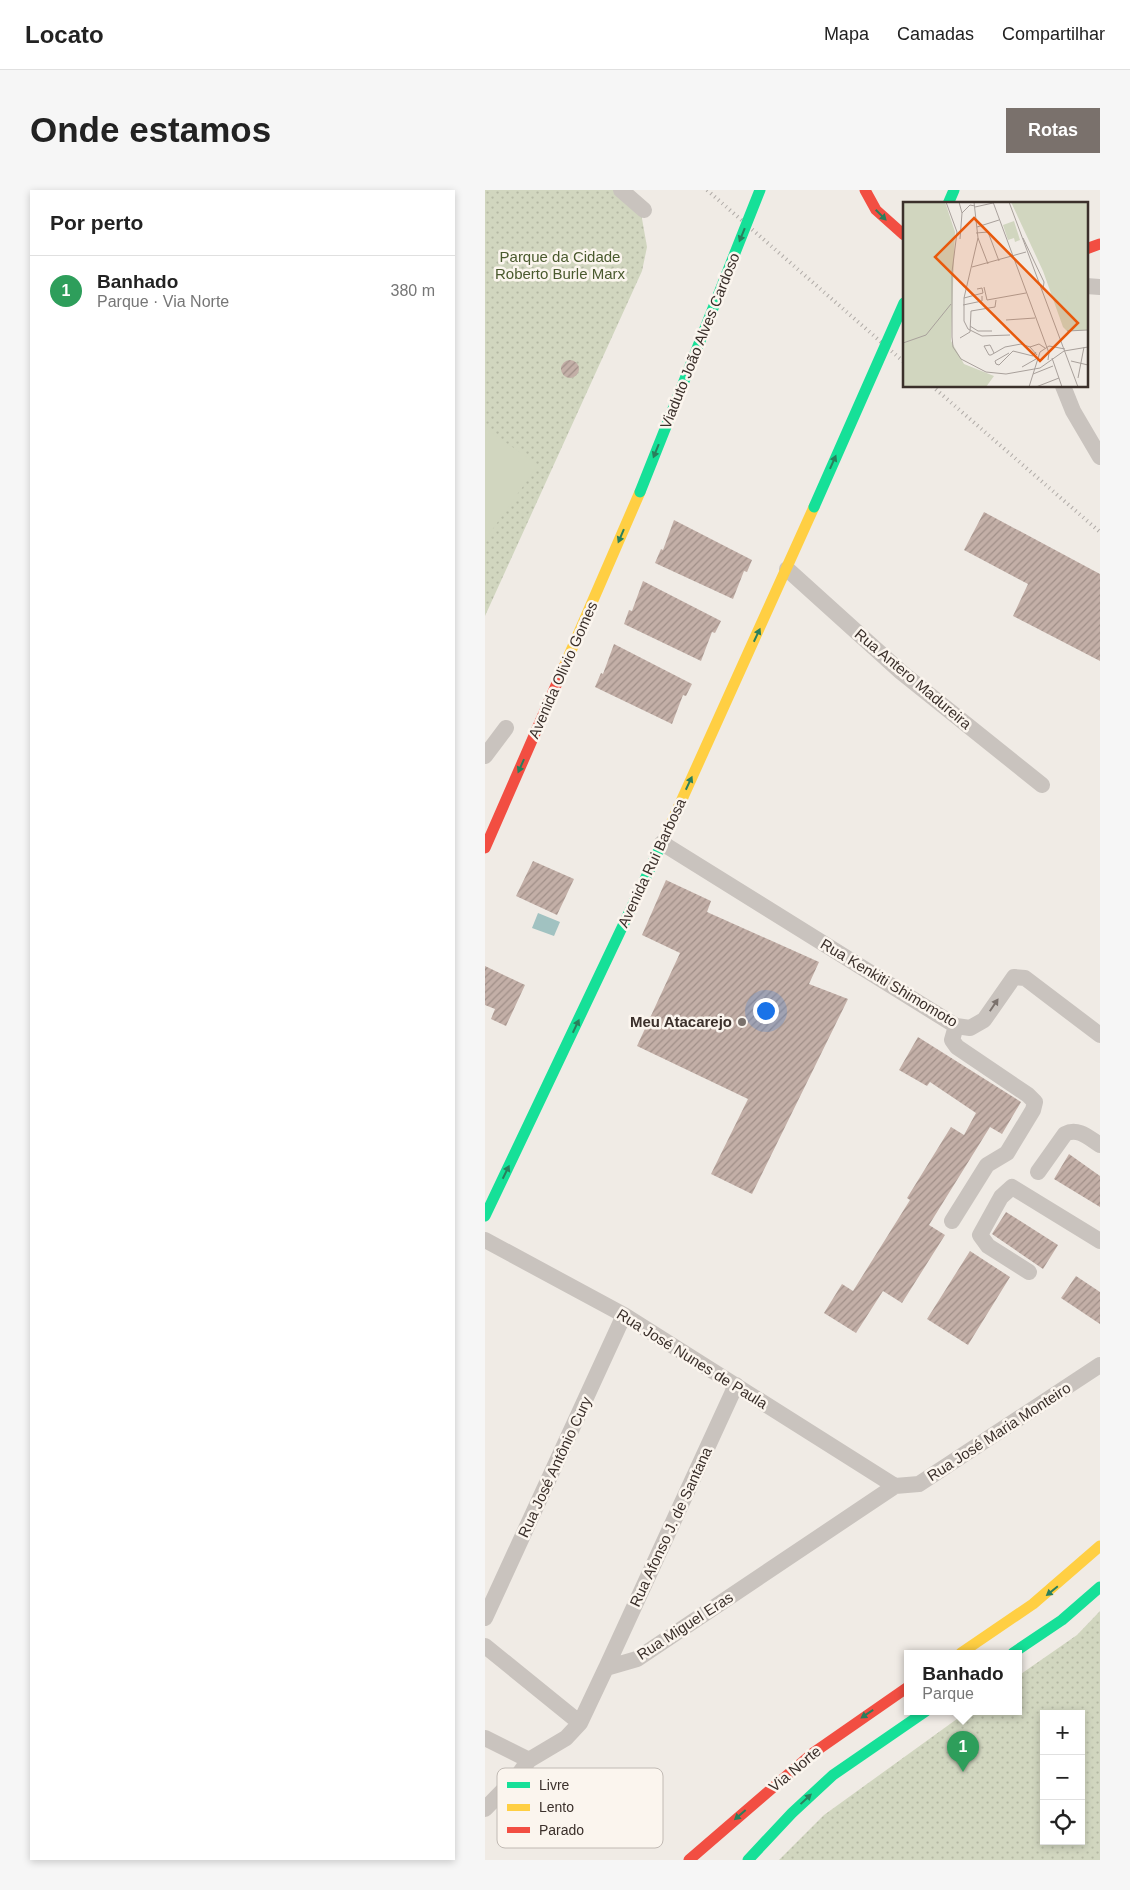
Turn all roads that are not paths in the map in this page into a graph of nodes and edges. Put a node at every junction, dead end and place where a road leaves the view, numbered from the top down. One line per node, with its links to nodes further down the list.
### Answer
1 (621, 190): 6 (street)
2 (760, 190): 15 (main road, Viaduto João Alves Cardoso, one-way to 15, bridge)
3 (865, 190): 7 (main road, one-way to 7)
4 (954, 190): 5 (main road)
5 (949, 202)
6 (644, 210)
7 (903, 234)
8 (1100, 244): 9 (main road)
9 (1087, 250)
10 (1087, 286): 11 (street)
11 (1100, 287)
12 (903, 305): 16 (main road, Avenida Rui Barbosa, one-way to 12, bridge)
13 (1064, 388): 14 (street)
14 (1100, 457)
15 (640, 492): 21 (main road, Avenida Olivio Gomes, one-way to 21)
16 (787, 569): 19 (street, Rua Antero Madureira); 20 (main road, Avenida Rui Barbosa, one-way to 16)
17 (506, 728): 18 (street)
18 (485, 756)
19 (1042, 785)
20 (662, 843): 22 (street, Rua Kenkiti Shimomoto); 26 (main road, Avenida Rui Barbosa, one-way to 20)
21 (485, 848)
22 (956, 1026): 23 (street, Rua Kenkiti Shimomoto, one-way to 23); 27 (street)
23 (1100, 1034)
24 (1100, 1145): 25 (street)
25 (1038, 1172)
26 (485, 1216)
27 (952, 1221)
28 (485, 1240): 31 (street, Rua José Nunes de Paula)
29 (1100, 1241): 30 (street)
30 (1029, 1272)
31 (624, 1315): 33 (street, Rua José Nunes de Paula); 37 (street, Rua José Antônio Cury)
32 (1100, 1365): 34 (street, Rua José Maria Monteiro)
33 (736, 1385): 34 (street, Rua José Nunes de Paula); 41 (street, Rua Afonso J. de Santana)
34 (895, 1486): 41 (street, Rua Miguel Eras)
35 (1100, 1546): 39 (main road, one-way to 39)
36 (1100, 1587): 40 (main road)
37 (485, 1618)
38 (485, 1646): 44 (street)
39 (966, 1650)
40 (1017, 1650)
41 (606, 1668): 44 (street)
42 (904, 1690): 50 (main road, Via Norte, one-way to 50)
43 (920, 1715): 51 (main road, Via Norte, one-way to 43)
44 (580, 1723): 46 (street)
45 (485, 1738): 46 (street)
46 (529, 1760): 47 (street)
47 (523, 1768)
48 (497, 1797): 49 (street)
49 (485, 1809)
50 (689, 1860)
51 (748, 1860)

